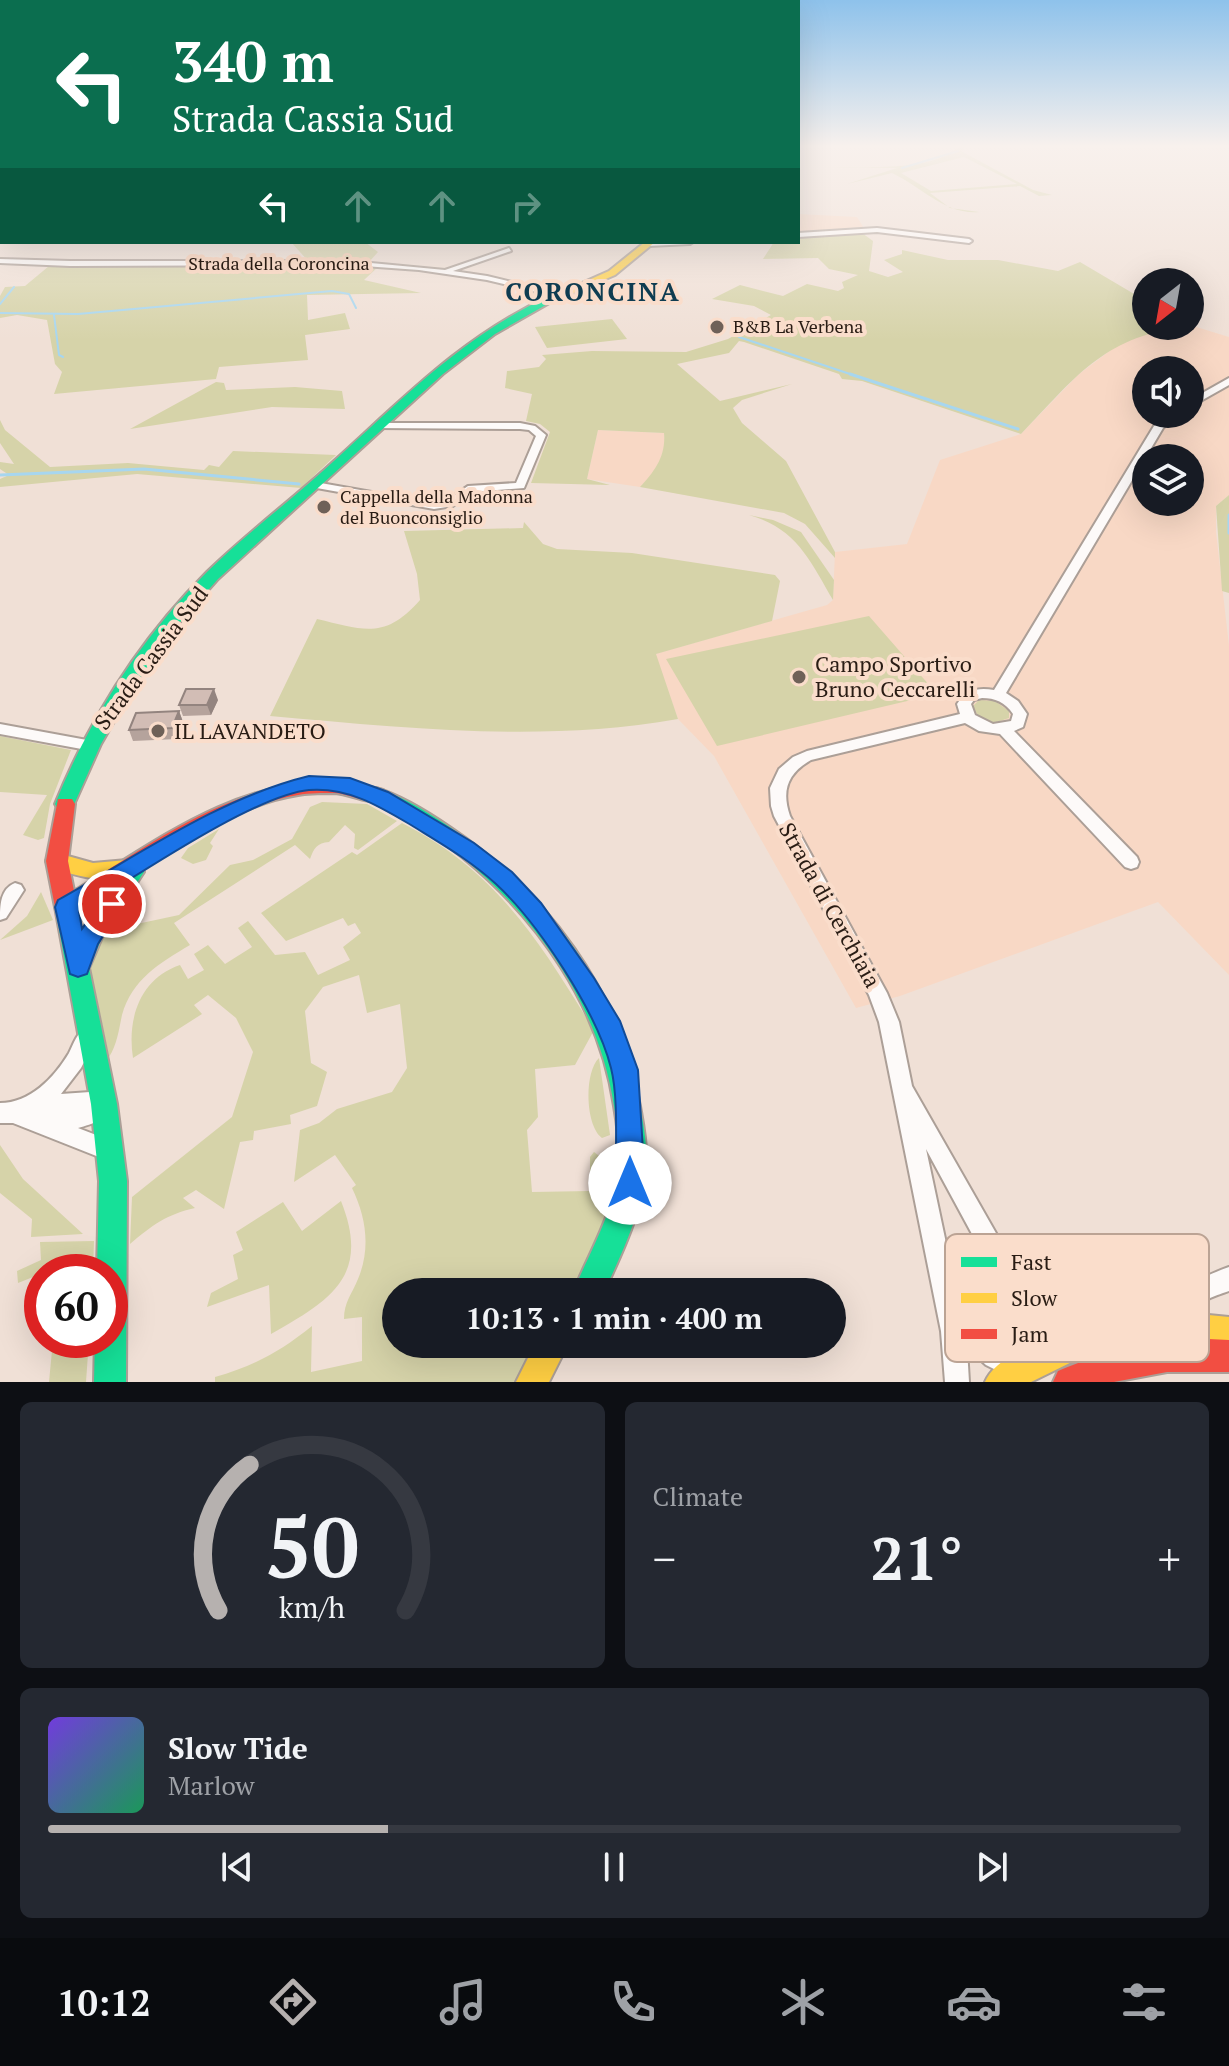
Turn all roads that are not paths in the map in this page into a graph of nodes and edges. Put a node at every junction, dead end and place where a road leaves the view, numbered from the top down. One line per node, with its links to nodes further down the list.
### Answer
1 (800, 235): 2 (street)
2 (969, 241)
3 (649, 244): 7 (main road, Strada Cassia Sud)
4 (509, 250): 6 (street)
5 (0, 261): 6 (street, Strada della Coroncina)
6 (444, 271): 7 (street, Strada della Coroncina)
7 (555, 295): 10 (main road, Strada Cassia Sud)
8 (1229, 381): 9 (street)
9 (1204, 396)
10 (378, 426): 12 (main road, Strada Cassia Sud); 12 (street)
11 (1158, 428): 13 (street)
12 (315, 485): 17 (main road, Strada Cassia Sud)
13 (998, 695): 14 (street); 16 (street)
14 (968, 717): 16 (street); 26 (street, Strada di Cerchiaia)
15 (0, 729): 17 (street)
16 (1004, 730): 19 (street)
17 (87, 745): 18 (main road, Strada Cassia Sud)
18 (57, 861): 20 (main road); 22 (main road, Strada Cassia Sud)
19 (1131, 862)
20 (136, 867): 22 (main road); 24 (main road); 32 (main road)
21 (15, 890): 23 (street)
22 (66, 907): 24 (main road, Strada Cassia Sud)
23 (0, 913)
24 (78, 967): 25 (main road, Strada Cassia Sud)
25 (90, 1030): 27 (main road, Strada Cassia Sud); 28 (street)
26 (903, 1087): 31 (street, Strada di Cerchiaia); 34 (street, Strada di Cerchiaia)
27 (104, 1104): 28 (street); 29 (street); 30 (main road, Strada Cassia Sud)
28 (8, 1113): 29 (street)
29 (45, 1126): 30 (street)
30 (111, 1150): 46 (main road, Strada Cassia Sud)
31 (986, 1234)
32 (596, 1278)
33 (1229, 1279): 35 (street)
34 (944, 1287): 36 (street, Strada di Cerchiaia)
35 (1209, 1289)
36 (945, 1292)
37 (1209, 1329): 38 (main road)
38 (1229, 1332)
39 (545, 1358): 47 (main road)
40 (956, 1362): 48 (street, Strada di Cerchiaia)
41 (998, 1362): 45 (street, Strada di Cerchiaia)
42 (1038, 1362): 45 (main road)
43 (1070, 1362): 45 (street)
44 (1126, 1362): 49 (main road)
45 (1013, 1378)
46 (110, 1382)
47 (532, 1382)
48 (957, 1382)
49 (1069, 1382)

